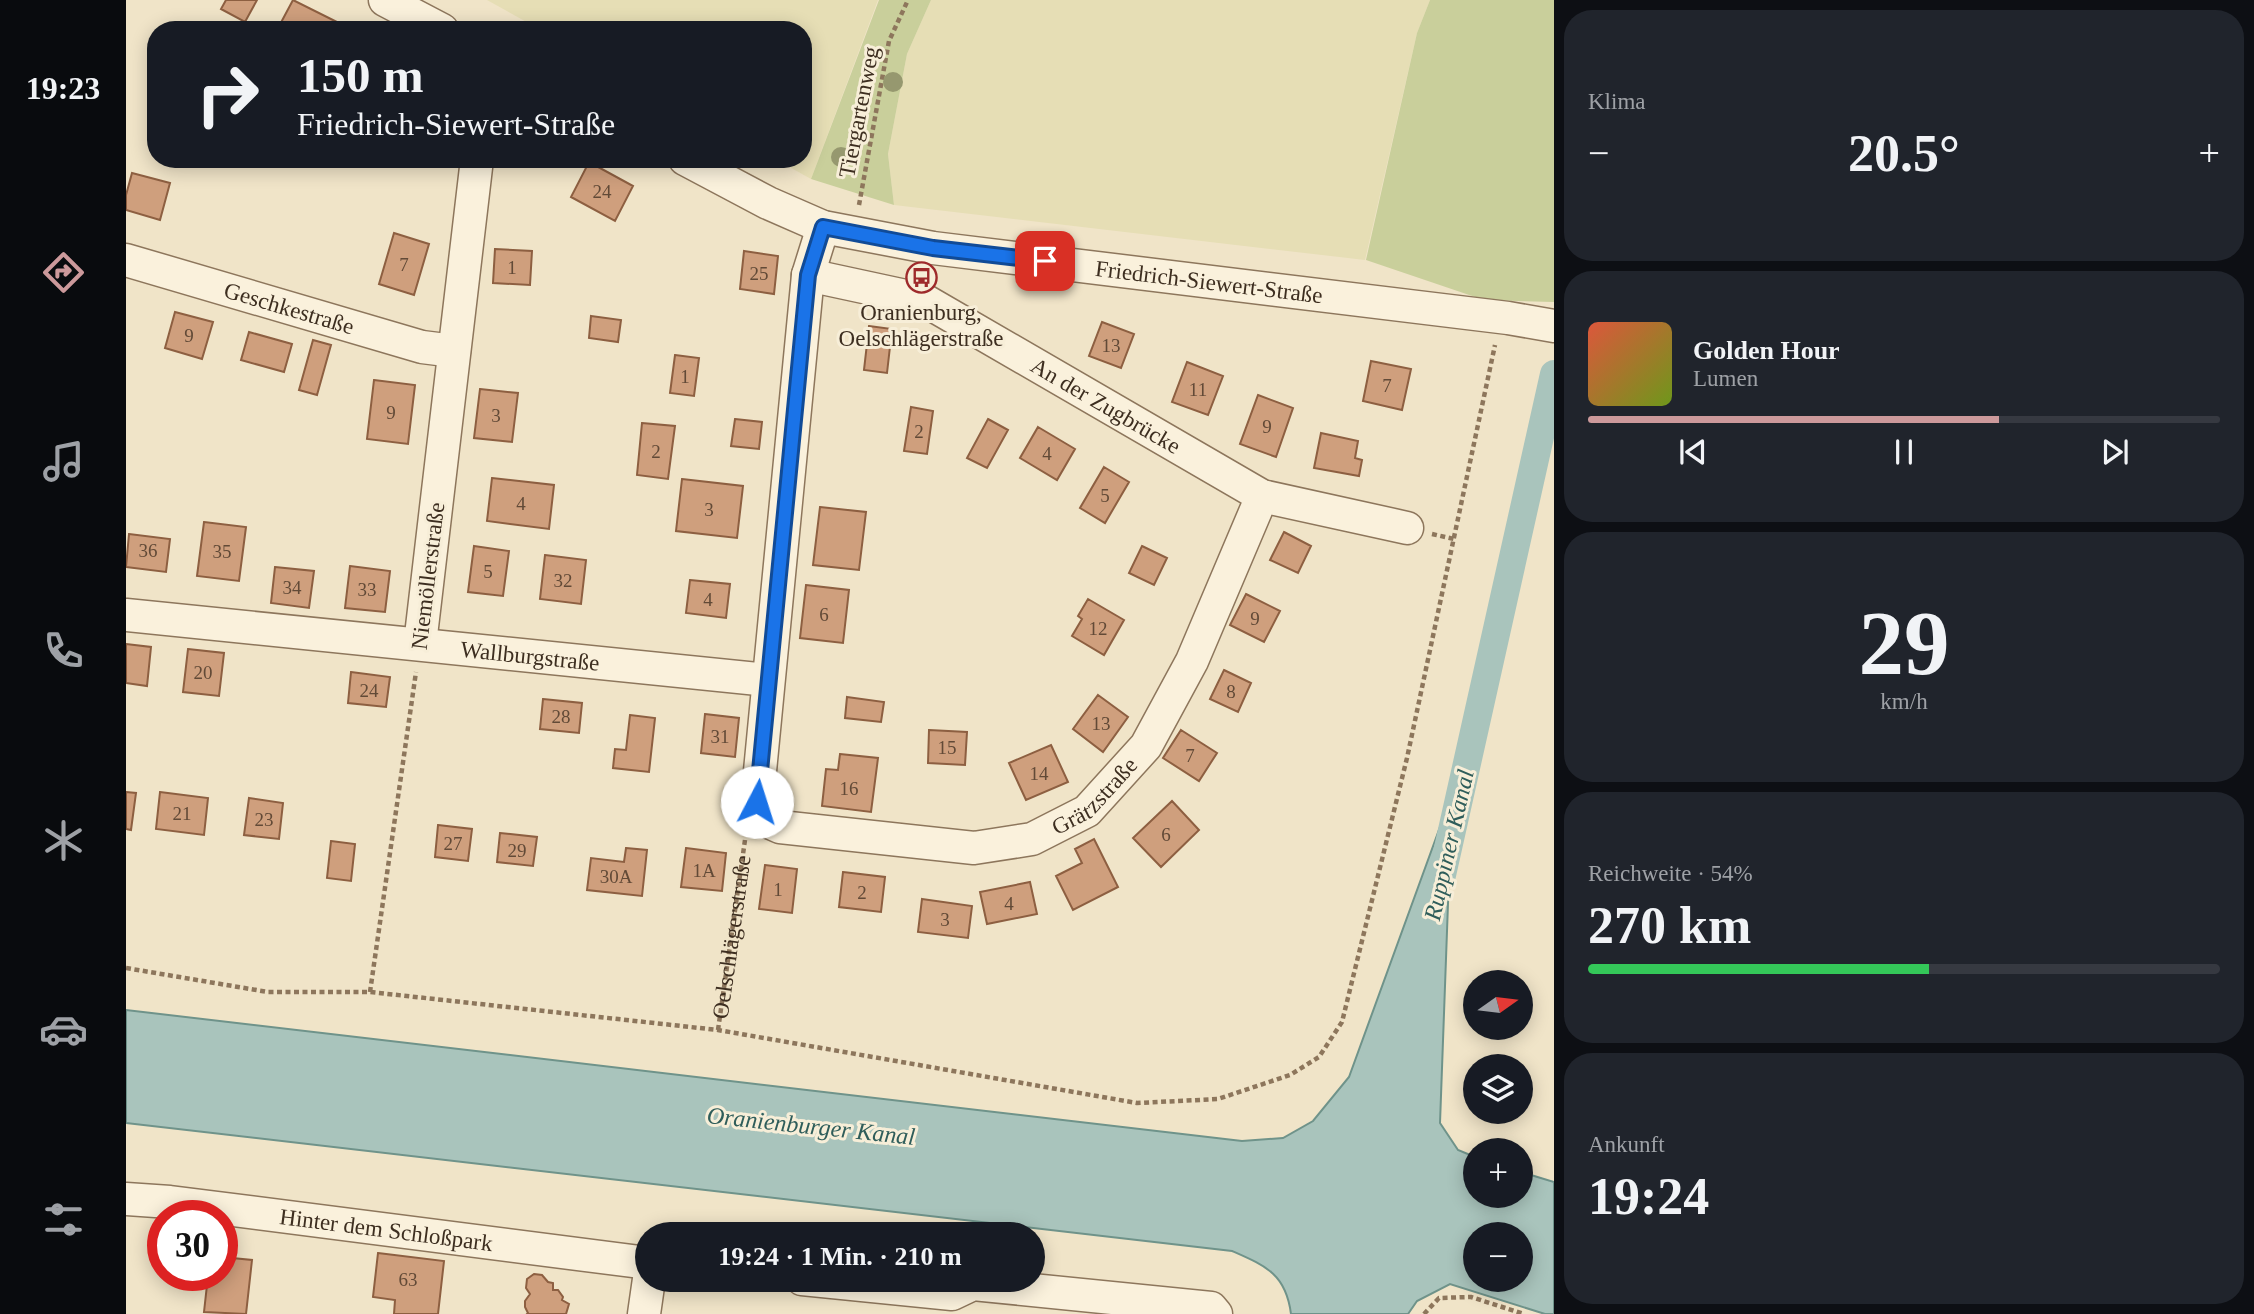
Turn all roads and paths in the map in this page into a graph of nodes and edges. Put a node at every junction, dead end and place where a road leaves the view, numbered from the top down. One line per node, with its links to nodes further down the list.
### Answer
1 (385, 0): 3 (street)
2 (908, 0): 7 (path, Tiergartenweg)
3 (425, 21)
4 (476, 168): 12 (street, Niemöllerstraße)
5 (702, 168): 6 (street, Friedrich-Siewert-Straße)
6 (823, 227): 7 (street, Friedrich-Siewert-Straße); 9 (street)
7 (854, 233): 10 (street, Friedrich-Siewert-Straße)
8 (126, 260): 12 (street, Geschkestraße)
9 (808, 275): 13 (street, An der Zugbrücke); 17 (street)
10 (1508, 318): 11 (street, Friedrich-Siewert-Straße); 21 (path)
11 (1554, 326)
12 (454, 351): 16 (street, Niemöllerstraße)
13 (1262, 496): 14 (street, An der Zugbrücke); 18 (street, Grätzstraße)
14 (1407, 528)
15 (126, 615): 16 (street, Wallburgstraße)
16 (420, 644): 17 (street, Wallburgstraße); 20 (path, Niemöllerstraße)
17 (768, 680): 18 (street)
18 (764, 820): 21 (path, Oelschlägerstraße)
19 (126, 968): 20 (path)
20 (370, 992): 21 (path)
21 (718, 1030)
22 (126, 1199): 23 (street, Hinter dem Schloßpark)
23 (635, 1262)
24 (1045, 1291): 29 (street)
25 (647, 1292): 28 (street)
26 (932, 1292): 27 (street)
27 (956, 1292)
28 (644, 1314)
29 (1216, 1314)
30 (1424, 1314): 31 (path)
31 (1524, 1314)

